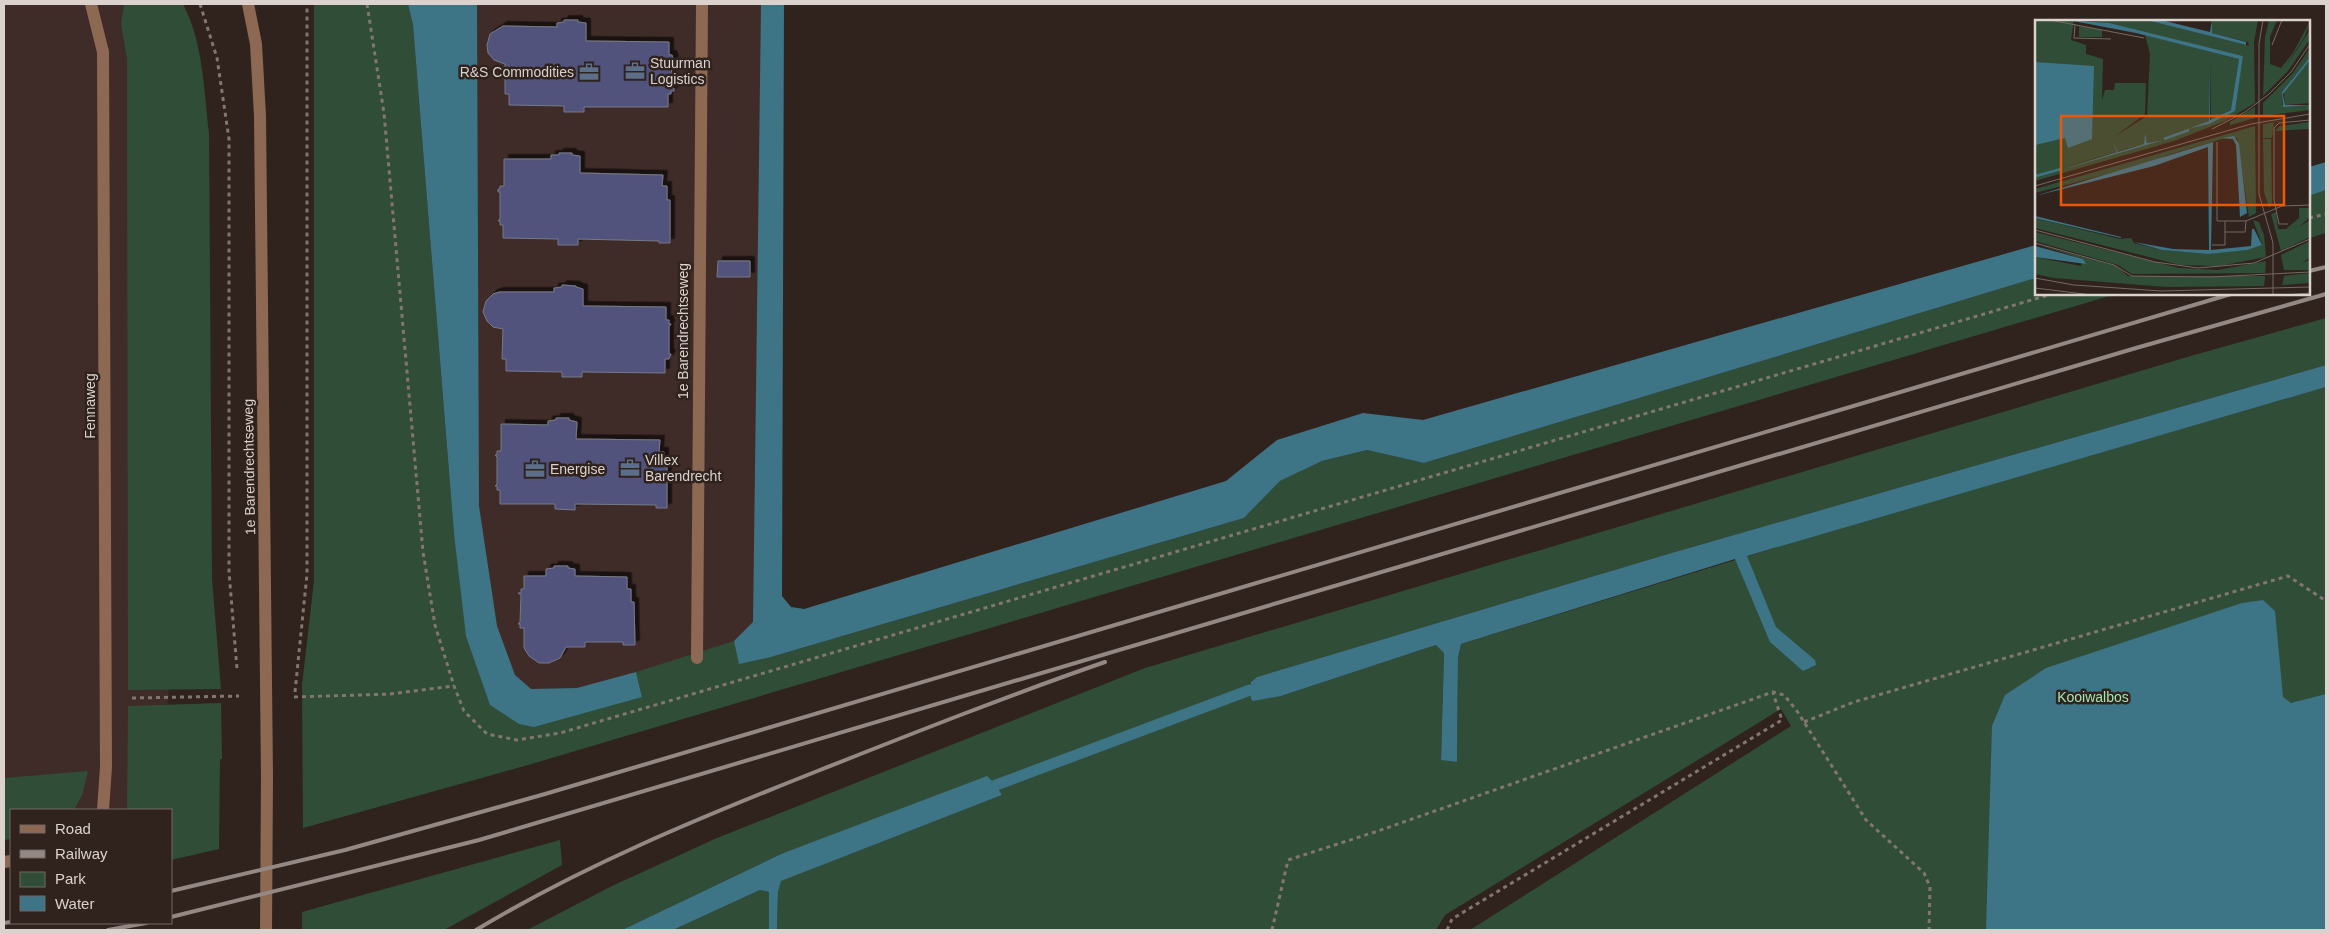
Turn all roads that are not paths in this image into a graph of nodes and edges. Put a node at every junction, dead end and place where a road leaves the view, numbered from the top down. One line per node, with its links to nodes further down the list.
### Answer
1 (92, 4): 5 (street, Fennaweg)
2 (248, 4): 6 (street, 1e Barendrechtseweg)
3 (702, 4): 4 (street, 1e Barendrechtseweg)
4 (697, 658)
5 (103, 809)
6 (266, 930)

